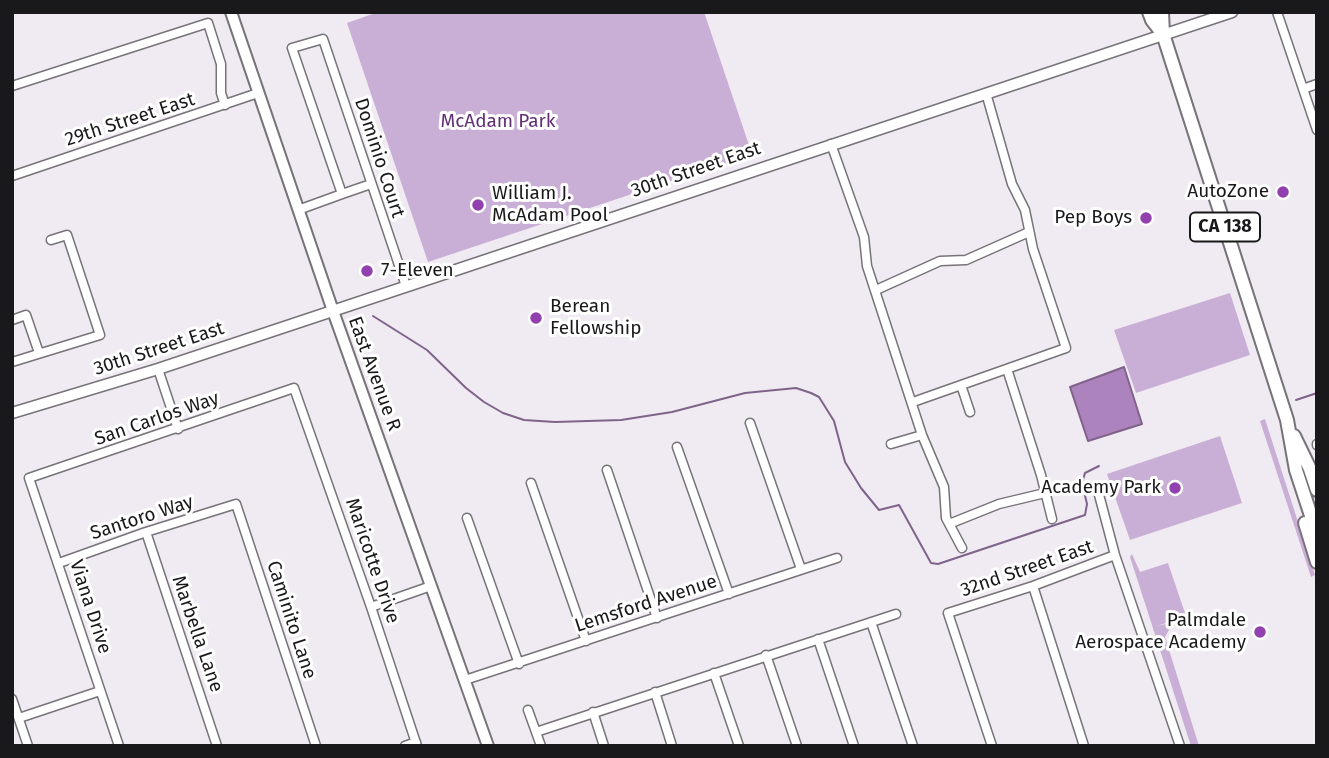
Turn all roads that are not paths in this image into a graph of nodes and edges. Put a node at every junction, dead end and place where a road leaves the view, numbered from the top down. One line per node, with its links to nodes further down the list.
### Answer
1 (231, 12): 10 (main road, East Avenue R)
2 (1149, 12): 6 (highway, CA 138)
3 (1162, 12): 6 (highway, CA 138)
4 (1231, 12): 6 (street, 30th Street East)
5 (1277, 12): 9 (street)
6 (1163, 34): 11 (street, 30th Street East); 34 (highway, CA 138)
7 (1317, 84): 9 (street)
8 (12, 86): 12 (street)
9 (1303, 89): 13 (street)
10 (258, 93): 12 (street, 29th Street East); 18 (main road, East Avenue R)
11 (986, 93): 14 (street, 30th Street East); 19 (street)
12 (225, 105): 15 (street, 29th Street East)
13 (1317, 130)
14 (831, 144): 21 (street, 30th Street East); 22 (street)
15 (12, 176)
16 (371, 184): 17 (street); 17 (street, Dominio Court); 21 (street, Dominio Court)
17 (342, 194): 18 (street)
18 (298, 210): 23 (main road, East Avenue R)
19 (1029, 232): 22 (street); 28 (street)
20 (51, 240): 25 (street)
21 (405, 286): 23 (street, 30th Street East)
22 (876, 290): 31 (street)
23 (333, 311): 27 (street, 30th Street East); 59 (main road, East Avenue R)
24 (12, 320): 25 (street)
25 (39, 353): 26 (street)
26 (12, 362)
27 (158, 369): 33 (street, 30th Street East); 36 (street)
28 (1007, 369): 29 (street); 46 (street)
29 (961, 385): 31 (street); 32 (street)
30 (294, 388): 36 (street, San Carlos Way); 62 (street, Maricotte Drive)
31 (913, 402): 37 (street)
32 (970, 412)
33 (12, 413)
34 (1287, 420): 41 (highway); 44 (highway, CA 138)
35 (750, 423): 58 (street)
36 (178, 429): 42 (street, San Carlos Way)
37 (922, 435): 38 (street); 50 (street)
38 (891, 444)
39 (677, 447): 61 (street)
40 (607, 470): 64 (street)
41 (1298, 475): 52 (highway); 56 (highway)
42 (29, 478): 57 (street, Viana Drive)
43 (531, 483): 67 (street)
44 (1317, 490)
45 (1098, 491): 54 (street)
46 (1045, 493): 49 (street); 50 (street)
47 (236, 504): 51 (street, Santoro Way); 83 (street, Caminito Lane)
48 (467, 518): 69 (street)
49 (1052, 519)
50 (950, 524): 53 (street)
51 (146, 532): 57 (street, Santoro Way); 82 (street, Marbella Lane)
52 (1317, 534)
53 (962, 548)
54 (1115, 555): 60 (street, 32nd Street East); 95 (street)
55 (836, 558): 58 (street, Lemsford Avenue)
56 (1317, 562)
57 (59, 563): 72 (street, Viana Drive)
58 (801, 569): 61 (street, Lemsford Avenue)
59 (431, 586): 62 (street); 71 (main road, East Avenue R)
60 (1033, 586): 93 (street, 32nd Street East); 94 (street)
61 (729, 594): 64 (street, Lemsford Avenue)
62 (372, 607): 79 (street, Maricotte Drive)
63 (896, 614): 65 (street)
64 (657, 618): 67 (street, Lemsford Avenue)
65 (871, 622): 66 (street); 92 (street)
66 (818, 639): 68 (street); 91 (street)
67 (586, 641): 69 (street, Lemsford Avenue)
68 (766, 655): 70 (street); 90 (street)
69 (519, 664): 71 (street, Lemsford Avenue)
70 (714, 673): 73 (street); 89 (street)
71 (465, 680): 85 (main road, East Avenue R)
72 (100, 691): 77 (street); 81 (street, Viana Drive)
73 (655, 692): 76 (street); 88 (street)
74 (12, 699): 77 (street)
75 (528, 710): 78 (street)
76 (593, 712): 78 (street); 87 (street)
77 (19, 718): 80 (street)
78 (536, 732): 86 (street)
79 (416, 744): 84 (street)
80 (28, 746)
81 (119, 746)
82 (217, 746)
83 (316, 746)
84 (405, 746)
85 (488, 746)
86 (541, 746)
87 (604, 746)
88 (672, 746)
89 (739, 746)
90 (797, 746)
91 (854, 746)
92 (913, 746)
93 (992, 746)
94 (1084, 746)
95 (1180, 746)

